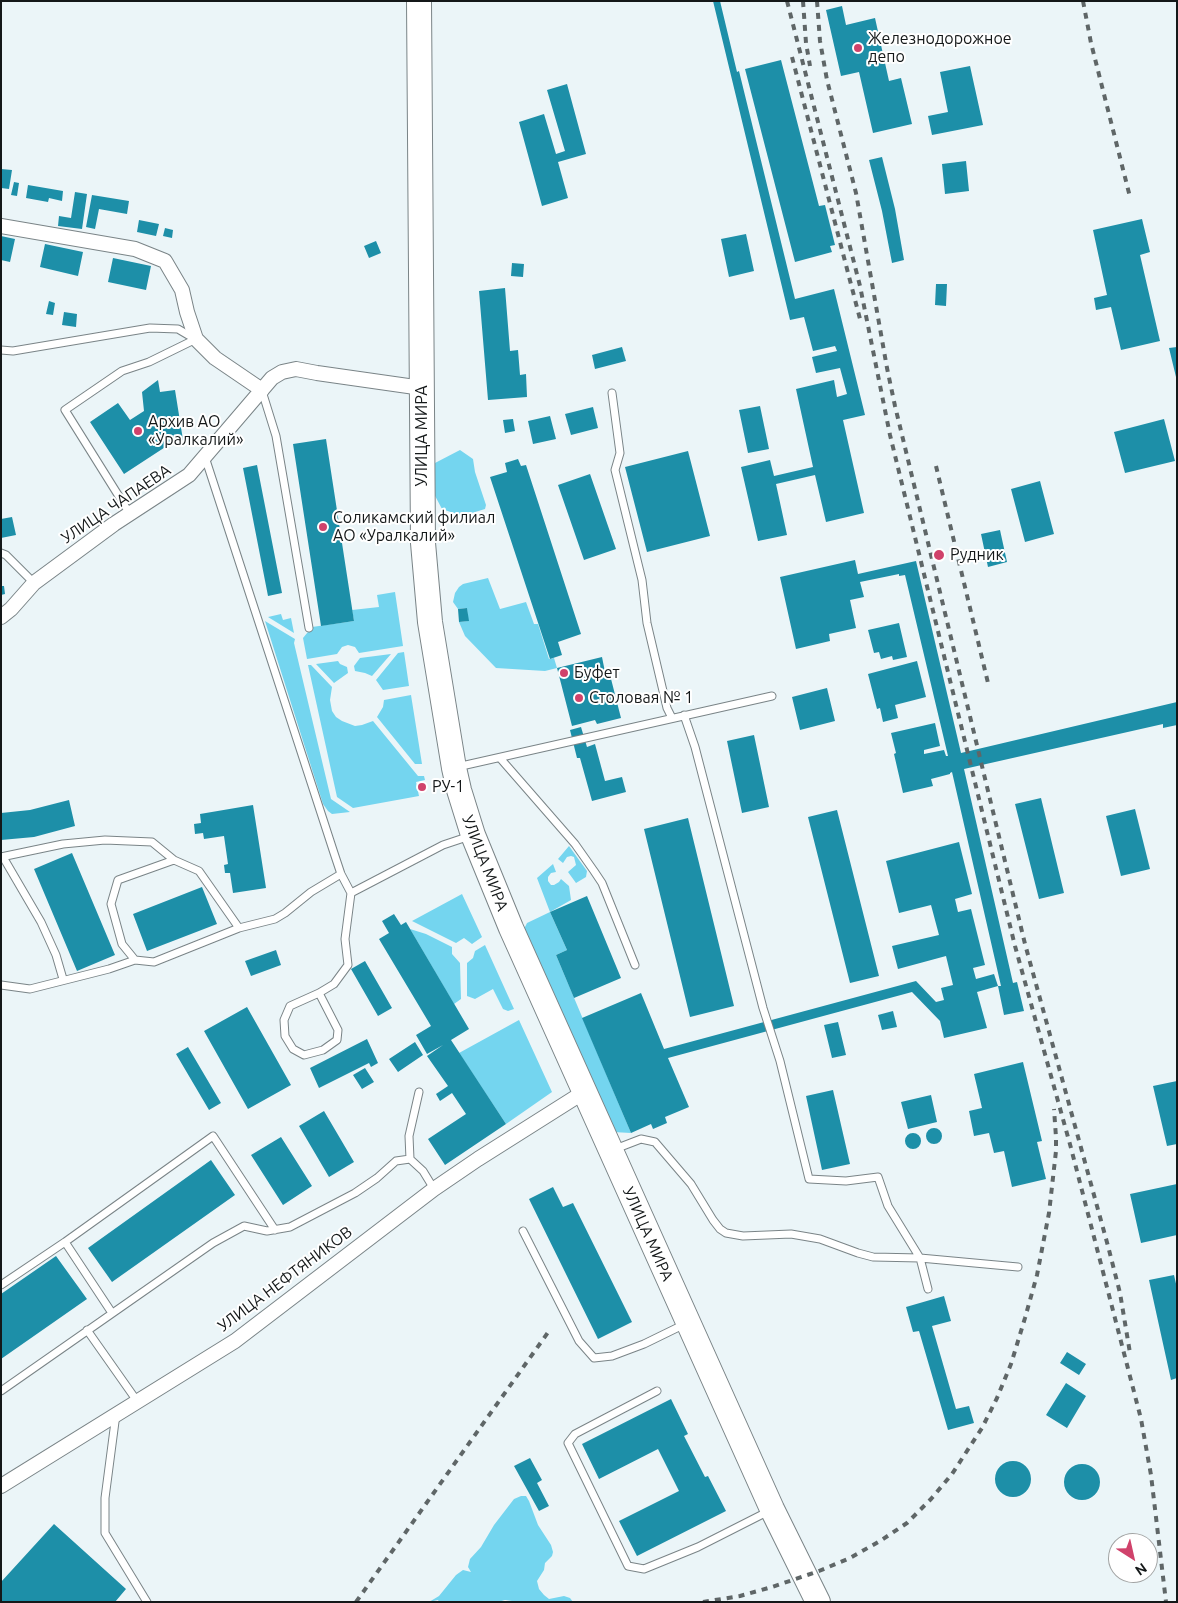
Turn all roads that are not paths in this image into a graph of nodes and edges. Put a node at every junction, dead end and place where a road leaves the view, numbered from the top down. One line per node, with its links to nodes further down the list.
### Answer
1 (419, 1): 5 (highway, УЛИЦА МИРА)
2 (1, 226): 3 (street)
3 (196, 339): 4 (lane); 6 (street); 9 (lane)
4 (1, 350)
5 (422, 388): 6 (street, УЛИЦА ЧАПАЕВА); 18 (highway, УЛИЦА МИРА)
6 (262, 390): 8 (street, УЛИЦА ЧАПАЕВА); 13 (lane)
7 (612, 393): 16 (lane)
8 (205, 457): 9 (street, УЛИЦА ЧАПАЕВА); 22 (lane)
9 (130, 514): 11 (street, УЛИЦА ЧАПАЕВА)
10 (1, 553): 11 (lane)
11 (34, 583): 12 (street, УЛИЦА ЧАПАЕВА)
12 (1, 617)
13 (309, 628)
14 (772, 696): 15 (lane)
15 (684, 716): 16 (lane); 38 (lane)
16 (672, 718): 17 (lane)
17 (500, 758): 18 (lane); 26 (lane)
18 (454, 768): 19 (highway, УЛИЦА МИРА)
19 (473, 835): 23 (lane); 31 (highway, УЛИЦА МИРА)
20 (2, 857): 21 (lane); 27 (lane)
21 (174, 860): 24 (lane); 25 (lane)
22 (342, 874): 23 (lane); 24 (lane)
23 (351, 893): 29 (lane)
24 (239, 928): 25 (lane)
25 (135, 960): 27 (lane)
26 (635, 966)
27 (62, 980): 28 (lane)
28 (1, 986)
29 (319, 994): 29 (lane)
30 (419, 1092): 33 (lane)
31 (584, 1092): 32 (highway, УЛИЦА МИРА); 34 (street, УЛИЦА НЕФТЯНИКОВ)
32 (610, 1151): 38 (lane); 43 (highway, УЛИЦА МИРА)
33 (410, 1159): 34 (lane); 35 (lane)
34 (434, 1189): 47 (street, УЛИЦА НЕФТЯНИКОВ)
35 (275, 1230): 37 (lane); 42 (lane)
36 (523, 1231): 43 (lane)
37 (65, 1242): 40 (lane); 42 (lane)
38 (920, 1258): 39 (lane); 41 (lane)
39 (1018, 1267)
40 (1, 1285)
41 (928, 1289)
42 (112, 1313): 44 (lane)
43 (688, 1323): 50 (highway, УЛИЦА МИРА)
44 (87, 1330): 45 (lane); 47 (lane)
45 (1, 1391)
46 (657, 1391): 50 (lane)
47 (136, 1401): 48 (street, УЛИЦА НЕФТЯНИКОВ)
48 (116, 1414): 49 (street, УЛИЦА НЕФТЯНИКОВ); 51 (lane)
49 (1, 1486)
50 (772, 1509): 52 (highway, УЛИЦА МИРА)
51 (147, 1602)
52 (818, 1602)

